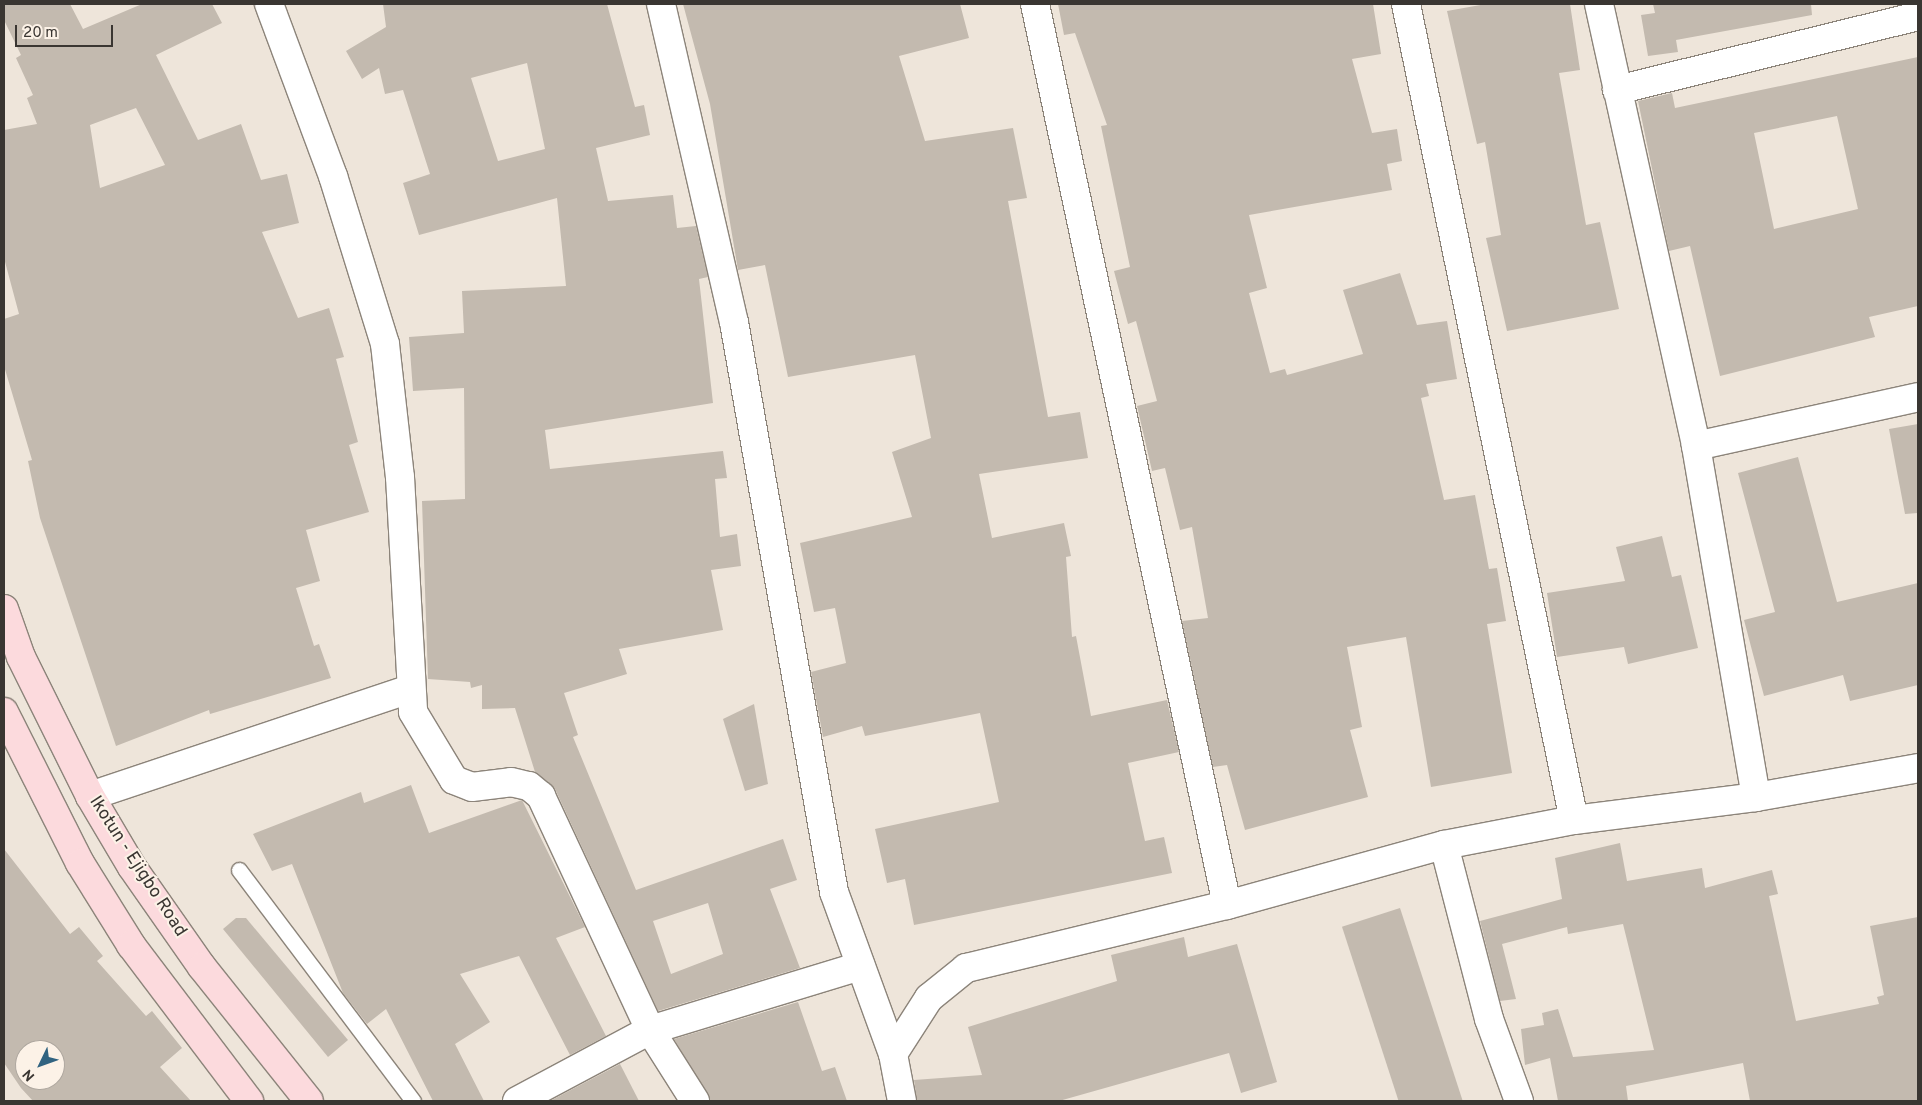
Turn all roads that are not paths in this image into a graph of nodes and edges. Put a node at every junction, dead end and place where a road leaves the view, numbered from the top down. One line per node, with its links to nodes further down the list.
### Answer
1 (269, 4): 11 (street)
2 (661, 4): 20 (street)
3 (1034, 4): 19 (street)
4 (1406, 4): 16 (street)
5 (1599, 4): 7 (street)
6 (1918, 16): 7 (street)
7 (1617, 90): 9 (street)
8 (1918, 397): 9 (street)
9 (1696, 446): 15 (street)
10 (4, 609): 14 (main road, Ikotun - Ejigbo Road)
11 (409, 689): 14 (street); 21 (street)
12 (4, 712): 23 (main road)
13 (1918, 768): 15 (street)
14 (90, 796): 24 (main road, Ikotun - Ejigbo Road)
15 (1756, 797): 16 (street)
16 (1574, 820): 17 (street)
17 (1444, 845): 19 (street); 29 (street)
18 (239, 870): 25 (lane)
19 (1227, 906): 22 (street)
20 (861, 966): 21 (street); 22 (street)
21 (650, 1030): 26 (street); 27 (street)
22 (893, 1054): 28 (street)
23 (249, 1101)
24 (309, 1101)
25 (414, 1101)
26 (517, 1101)
27 (696, 1101)
28 (902, 1101)
29 (1519, 1101)

